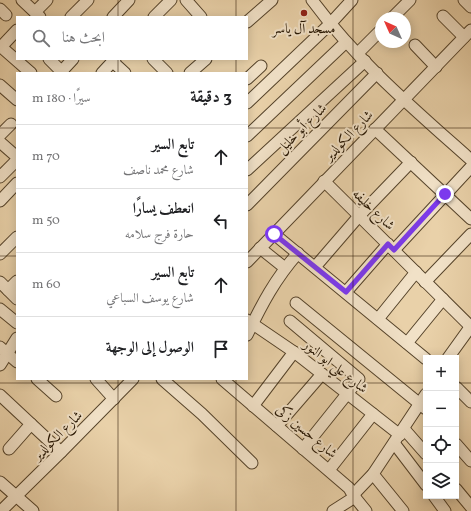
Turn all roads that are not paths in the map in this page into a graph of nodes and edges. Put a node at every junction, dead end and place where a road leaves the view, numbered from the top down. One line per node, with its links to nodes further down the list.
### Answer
1 (22, 0): 14 (street)
2 (47, 0): 14 (street)
3 (88, 0): 15 (street)
4 (128, 0): 16 (street)
5 (171, 0): 17 (street)
6 (186, 0): 18 (street)
7 (272, 0): 20 (street)
8 (312, 0): 21 (street)
9 (352, 0): 21 (street)
10 (410, 0): 13 (street)
11 (464, 0): 12 (street)
12 (471, 7)
13 (398, 12)
14 (37, 15)
15 (72, 16)
16 (114, 16)
17 (156, 16)
18 (200, 16)
19 (443, 16): 23 (street)
20 (248, 21)
21 (330, 24): 25 (street); 49 (street)
22 (16, 31): 26 (street)
23 (467, 33): 37 (street, شارع الكولدير)
24 (375, 39): 28 (street)
25 (346, 42): 28 (street); 53 (street)
26 (0, 46): 29 (street)
27 (415, 46): 37 (street)
28 (362, 57): 44 (street); 60 (street)
29 (16, 60)
30 (16, 60): 38 (street)
31 (49, 60): 39 (street)
32 (72, 60): 39 (street)
33 (114, 60): 40 (street); 41 (street)
34 (154, 60): 42 (street)
35 (205, 60): 43 (street)
36 (261, 66): 45 (street)
37 (436, 67): 48 (street, شارع الكولدير)
38 (30, 72)
39 (62, 72)
40 (103, 72)
41 (124, 72)
42 (166, 72)
43 (191, 72)
44 (377, 73): 48 (street); 66 (street, شارع أبو خليل)
45 (248, 78)
46 (0, 85): 47 (street)
47 (16, 99)
48 (403, 99): 51 (street, شارع الكولدير); 57 (street)
49 (248, 102)
50 (11, 124): 52 (street)
51 (375, 128): 58 (street); 62 (street, شارع الكولدير)
52 (0, 135)
53 (248, 135)
54 (0, 142): 55 (street)
55 (16, 157)
56 (16, 159): 61 (street)
57 (471, 160)
58 (411, 162): 64 (street); 67 (street)
59 (471, 167): 64 (street)
60 (248, 169)
61 (0, 177)
62 (324, 181): 67 (street, شارع خليفه); 69 (street, شارع الكولدير)
63 (16, 184): 65 (street)
64 (445, 194): 68 (street); 72 (street)
65 (0, 201)
66 (248, 204)
67 (359, 216): 72 (street, شارع خليفه); 77 (street)
68 (471, 219)
69 (274, 234): 73 (street, شارع الكولدير); 74 (street)
70 (471, 234): 81 (street)
71 (16, 238): 75 (street)
72 (391, 247): 79 (street, شارع خليفه); 83 (street)
73 (260, 248): 76 (street, شارع الكولدير); 78 (street)
74 (298, 253): 77 (street); 78 (street)
75 (0, 254)
76 (248, 261)
77 (315, 267): 83 (street)
78 (285, 268): 91 (street)
79 (416, 272): 81 (street, شارع خليفه); 88 (street)
80 (16, 281): 82 (street)
81 (425, 282): 85 (street, شارع خليفه)
82 (4, 286): 84 (street)
83 (346, 292): 88 (street)
84 (16, 298)
85 (443, 299): 92 (street, شارع خليفه); 94 (street)
86 (296, 303): 114 (street)
87 (0, 310): 90 (street)
88 (378, 319): 94 (street)
89 (290, 321): 108 (street)
90 (16, 322)
91 (250, 322): 96 (street, شارع علي ابو النور)
92 (471, 327): 97 (street)
93 (16, 339): 95 (street)
94 (407, 343): 98 (street)
95 (4, 350): 99 (street); 100 (street)
96 (294, 352): 101 (street, شارع علي ابو النور); 113 (street)
97 (450, 355)
98 (423, 356)
99 (16, 361)
100 (0, 365)
101 (322, 374): 108 (street, شارع علي ابو النور); 117 (street)
102 (38, 380): 110 (street)
103 (97, 380): 111 (street)
104 (132, 380): 111 (street, شارع الكولدير)
105 (163, 380): 125 (street)
106 (225, 380): 113 (street, شارع حسين زكى)
107 (459, 390): 112 (street)
108 (347, 394): 115 (street, شارع علي ابو النور); 121 (street)
109 (0, 395): 116 (street)
110 (56, 396)
111 (114, 399): 122 (street, شارع الكولدير)
112 (471, 401)
113 (253, 406): 117 (street, شارع حسين زكى)
114 (423, 407): 118 (street)
115 (374, 414): 118 (street, شارع علي ابو النور); 126 (street)
116 (31, 424): 120 (street); 122 (street)
117 (277, 426): 121 (street, شارع حسين زكى)
118 (399, 436): 123 (street); 127 (street); 128 (street)
119 (459, 447): 124 (street)
120 (9, 449)
121 (304, 449): 126 (street, شارع حسين زكى)
122 (62, 452): 131 (street, شارع الكولدير)
123 (423, 452)
124 (471, 461)
125 (252, 463)
126 (329, 470): 132 (street, شارع حسين زكى)
127 (373, 474): 132 (street); 139 (street)
128 (423, 480)
129 (0, 482): 131 (street)
130 (459, 493): 134 (street)
131 (17, 496): 135 (street, شارع الكولدير); 136 (street)
132 (354, 496): 137 (street); 138 (street, شارع حسين زكى)
133 (436, 499): 140 (street)
134 (471, 507)
135 (1, 511)
136 (33, 511)
137 (333, 511)
138 (366, 511)
139 (403, 511)
140 (445, 511)

